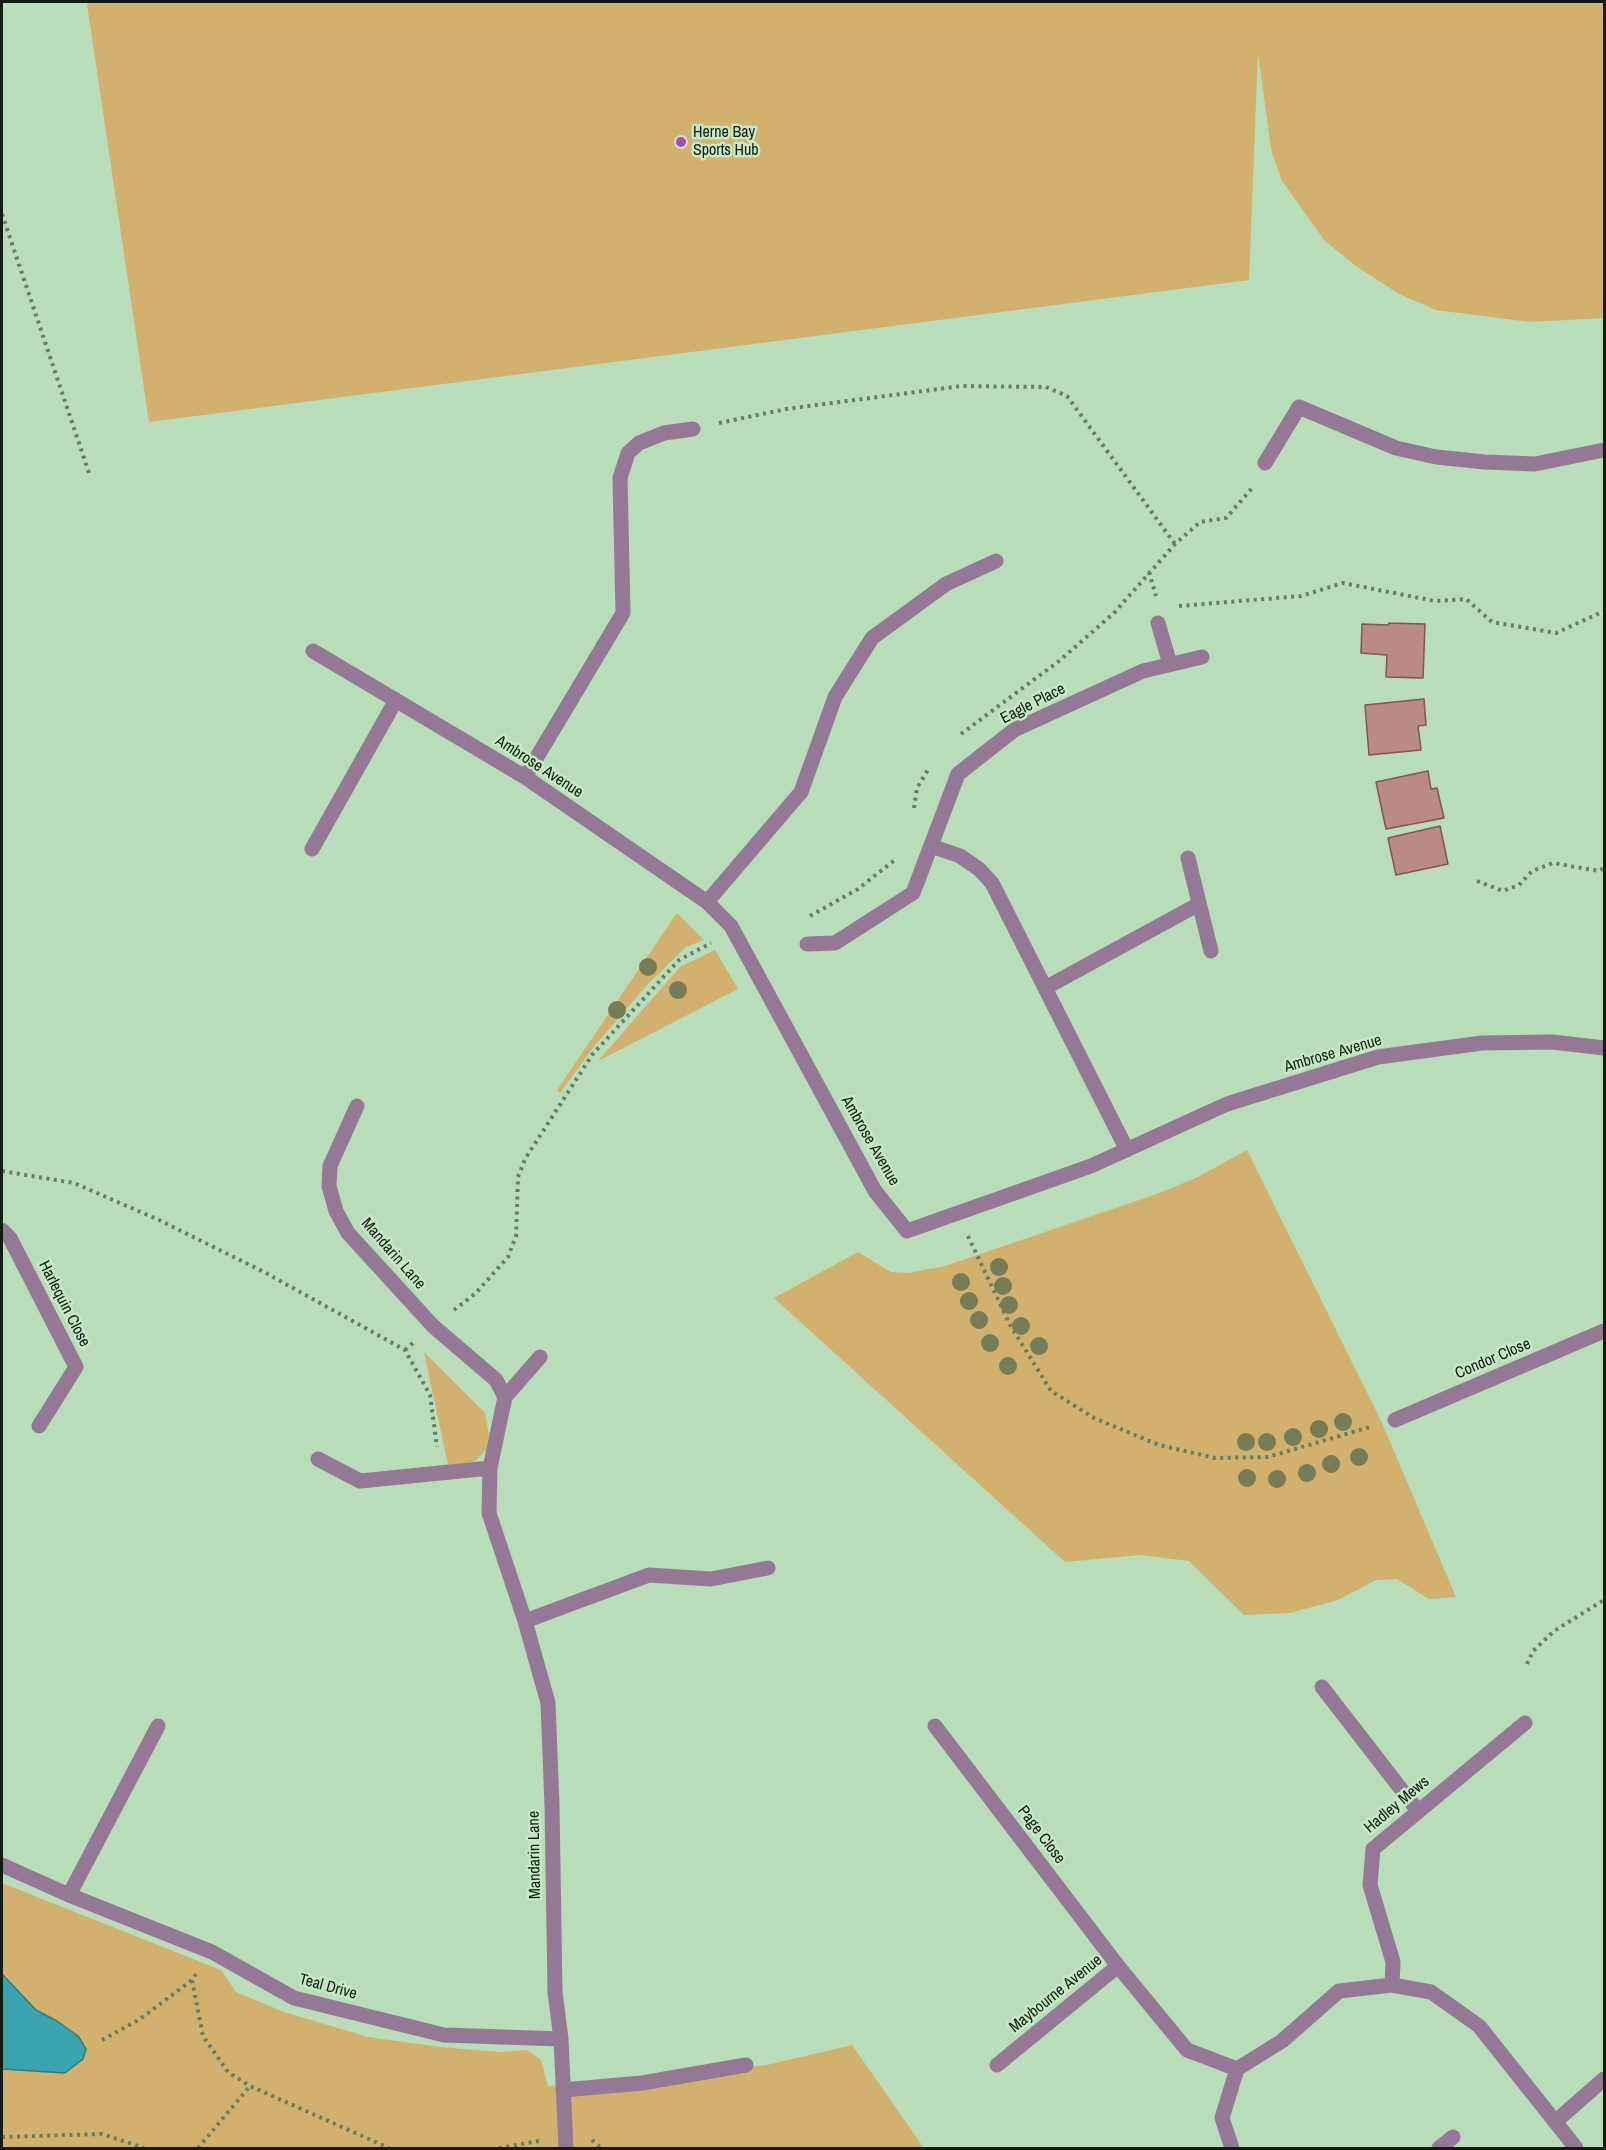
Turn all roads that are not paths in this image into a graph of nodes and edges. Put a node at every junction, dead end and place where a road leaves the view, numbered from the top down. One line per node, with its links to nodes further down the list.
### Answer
1 (693, 429): 10 (street)
2 (1605, 450): 3 (street)
3 (1265, 464)
4 (996, 561): 14 (street)
5 (1158, 623): 8 (street)
6 (313, 651): 9 (street, Ambrose Avenue)
7 (1202, 657): 8 (street, Eagle Place)
8 (1170, 664): 11 (street, Eagle Place)
9 (396, 700): 10 (street, Ambrose Avenue); 12 (street)
10 (525, 777): 14 (street, Ambrose Avenue)
11 (931, 846): 16 (street, Eagle Place); 18 (street)
12 (312, 849)
13 (1188, 858): 15 (street)
14 (707, 902): 21 (street, Ambrose Avenue)
15 (1199, 904): 17 (street); 18 (street)
16 (807, 944)
17 (1211, 951)
18 (1045, 988): 21 (street)
19 (1605, 1048): 21 (street, Ambrose Avenue)
20 (357, 1106): 25 (street, Mandarin Lane)
21 (1127, 1150)
22 (2, 1230): 27 (street, Harlequin Close)
23 (1605, 1331): 26 (street, Condor Close)
24 (540, 1357): 25 (street, Mandarin Lane)
25 (505, 1397): 29 (street, Mandarin Lane)
26 (1395, 1420)
27 (39, 1426)
28 (318, 1459): 29 (street)
29 (490, 1468): 31 (street, Mandarin Lane)
30 (768, 1568): 31 (street)
31 (525, 1621): 41 (street, Mandarin Lane)
32 (1322, 1687): 36 (street)
33 (1525, 1723): 36 (street, Hadley Mews)
34 (158, 1726): 38 (street)
35 (935, 1726): 39 (street, Page Close)
36 (1418, 1811): 40 (street, Hadley Mews)
37 (2, 1864): 38 (street, Teal Drive)
38 (69, 1895): 41 (street, Teal Drive)
39 (1118, 1966): 43 (street, Maybourne Avenue); 44 (street, Maybourne Avenue)
40 (1392, 1985): 44 (street); 47 (street)
41 (561, 2039): 46 (street, Mandarin Lane)
42 (746, 2065): 46 (street)
43 (997, 2065)
44 (1237, 2068): 50 (street)
45 (1605, 2079): 47 (street)
46 (563, 2090): 49 (street, Mandarin Lane)
47 (1555, 2122): 52 (street)
48 (1453, 2138): 51 (street)
49 (565, 2143)
50 (1232, 2148)
51 (1439, 2148)
52 (1576, 2148)

